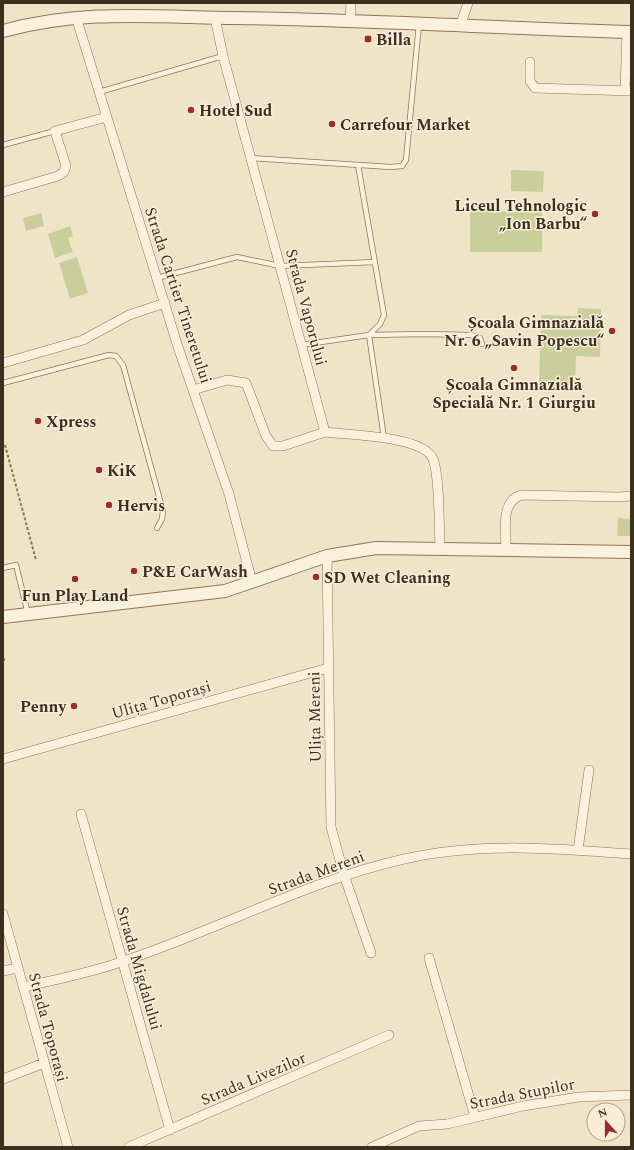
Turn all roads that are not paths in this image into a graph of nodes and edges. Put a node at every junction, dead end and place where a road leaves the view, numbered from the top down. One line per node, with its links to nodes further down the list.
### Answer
1 (351, 3): 5 (street)
2 (468, 3): 7 (street)
3 (76, 17): 4 (street); 8 (street); 13 (street, Strada Cartier Tineretului)
4 (214, 18): 5 (street); 10 (street, Strada Vaporului)
5 (350, 20): 6 (street)
6 (419, 24): 7 (street); 18 (lane)
7 (460, 26): 9 (street)
8 (3, 31)
9 (629, 32): 12 (street)
10 (222, 56): 13 (lane); 17 (street, Strada Vaporului)
11 (530, 62): 12 (street)
12 (628, 90)
13 (99, 92): 14 (street, Strada Cartier Tineretului)
14 (107, 118): 15 (street); 22 (street, Strada Cartier Tineretului)
15 (55, 131): 16 (lane); 19 (street)
16 (3, 145)
17 (251, 158): 18 (lane); 21 (street, Strada Vaporului)
18 (358, 165): 20 (lane)
19 (3, 192)
20 (375, 262): 21 (lane); 24 (lane)
21 (280, 266): 22 (lane); 26 (street, Strada Vaporului)
22 (157, 278): 23 (street, Strada Cartier Tineretului)
23 (164, 303): 27 (street); 29 (street, Strada Cartier Tineretului)
24 (369, 335): 25 (lane); 26 (lane); 31 (lane)
25 (482, 344)
26 (301, 345): 30 (street, Strada Vaporului)
27 (3, 363)
28 (3, 384): 33 (lane)
29 (193, 390): 30 (street); 39 (street, Strada Cartier Tineretului)
30 (325, 432): 31 (street)
31 (384, 438): 34 (street)
32 (631, 496): 35 (street)
33 (157, 528)
34 (440, 548): 35 (street); 37 (street)
35 (506, 549): 36 (street)
36 (631, 552)
37 (327, 556): 39 (street); 42 (street, Ulița Mereni)
38 (3, 568): 40 (lane)
39 (252, 582): 40 (street)
40 (28, 614): 41 (street)
41 (3, 617)
42 (328, 668): 43 (street, Ulița Toporași); 48 (street, Ulița Mereni)
43 (3, 760)
44 (589, 770): 46 (street)
45 (81, 814): 52 (street, Strada Migdalului)
46 (578, 850): 47 (street, Strada Mereni); 48 (street, Strada Mereni)
47 (631, 854)
48 (344, 875): 50 (street, Ulița Mereni); 52 (street, Strada Mereni)
49 (3, 914): 53 (street, Strada Toporași)
50 (371, 953)
51 (429, 958): 60 (street)
52 (122, 962): 55 (street, Strada Mereni); 61 (street, Strada Migdalului)
53 (18, 968): 54 (street); 55 (street, Strada Toporași)
54 (3, 971)
55 (23, 988): 57 (street, Strada Toporași)
56 (389, 1035): 61 (street, Strada Livezilor)
57 (44, 1063): 58 (street); 62 (street, Strada Toporași)
58 (3, 1078)
59 (631, 1095): 60 (street, Strada Stupilor)
60 (474, 1117): 64 (street, Strada Stupilor)
61 (170, 1130): 63 (street, Strada Livezilor)
62 (68, 1147)
63 (129, 1147)
64 (372, 1147)

